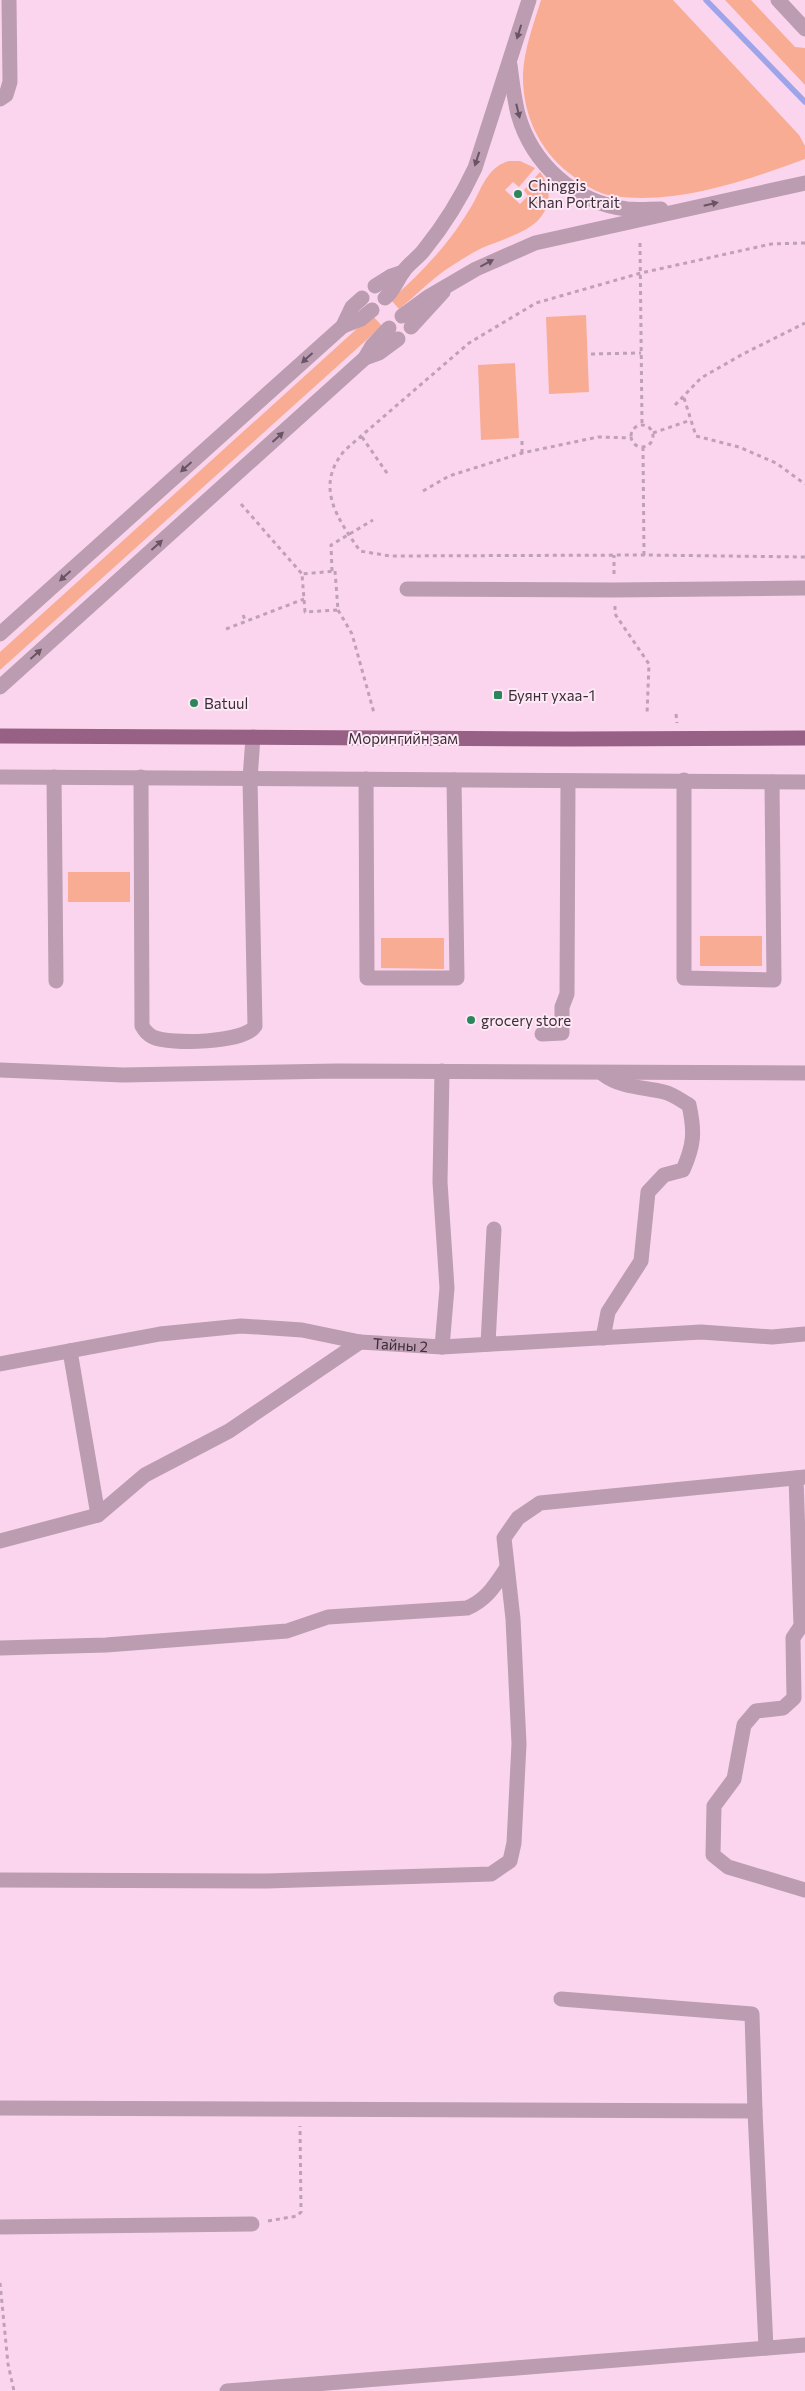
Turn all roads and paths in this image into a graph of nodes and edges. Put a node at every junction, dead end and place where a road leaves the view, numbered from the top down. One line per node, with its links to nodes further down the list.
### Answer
1 (9, 0): 4 (street)
2 (529, 0): 6 (street, one-way to 6)
3 (778, 0): 5 (street)
4 (5, 25): 7 (street)
5 (805, 29)
6 (509, 63): 9 (street, one-way to 9); 12 (street, one-way to 12)
7 (0, 100)
8 (802, 182): 9 (street, one-way to 8)
9 (687, 210): 18 (street, one-way to 9)
10 (640, 243): 13 (path)
11 (805, 243): 13 (path)
12 (403, 272): 14 (street); 16 (street)
13 (641, 273): 22 (path); 29 (path)
14 (375, 286)
15 (362, 298): 20 (street)
16 (385, 298)
17 (372, 310): 20 (street)
18 (406, 322)
19 (805, 324): 24 (path)
20 (343, 326): 53 (street, one-way to 53)
21 (393, 334): 54 (street, one-way to 21)
22 (641, 353): 23 (path); 27 (path)
23 (591, 354)
24 (684, 398): 25 (path); 26 (path)
25 (674, 405)
26 (691, 420): 28 (path); 35 (path)
27 (642, 424): 28 (path); 30 (path)
28 (654, 433): 32 (path)
29 (362, 436): 34 (path); 39 (path)
30 (631, 438): 32 (path); 33 (path)
31 (522, 442): 33 (path)
32 (643, 447): 41 (path)
33 (522, 453): 36 (path)
34 (389, 476)
35 (805, 484)
36 (422, 491)
37 (241, 504): 44 (path)
38 (373, 520): 39 (path)
39 (349, 535): 40 (path); 43 (path)
40 (614, 555): 41 (path); 47 (path)
41 (644, 555): 42 (path)
42 (805, 557)
43 (332, 571): 44 (path); 49 (path)
44 (302, 574): 48 (path)
45 (805, 588): 47 (street)
46 (407, 589): 47 (street)
47 (614, 590): 56 (path)
48 (304, 599): 49 (path); 51 (path)
49 (338, 610): 55 (path)
50 (243, 615): 51 (path)
51 (246, 622): 52 (path)
52 (226, 629)
53 (0, 634)
54 (0, 687)
55 (374, 713)
56 (647, 714)
57 (0, 736): 58 (main road, Морингийн зам)
58 (253, 737): 59 (main road, Морингийн зам); 63 (street)
59 (805, 738)
60 (0, 777): 61 (street)
61 (54, 777): 62 (street); 70 (street)
62 (141, 777): 63 (street); 63 (street)
63 (250, 779): 64 (street)
64 (366, 779): 65 (street); 65 (street)
65 (454, 780): 67 (street)
66 (684, 780): 67 (street); 68 (street); 68 (street)
67 (568, 781): 71 (street)
68 (772, 782): 69 (street)
69 (805, 782)
70 (56, 981)
71 (542, 1034)
72 (0, 1070): 73 (street)
73 (442, 1071): 74 (street); 81 (street)
74 (601, 1072): 75 (street); 78 (street)
75 (805, 1073)
76 (494, 1229): 80 (street)
77 (805, 1334): 78 (street, Тайны 2)
78 (603, 1338): 80 (street, Тайны 2)
79 (360, 1342): 81 (street, Тайны 2); 82 (street, Тайны 2); 85 (street)
80 (488, 1344): 81 (street, Тайны 2)
81 (442, 1347)
82 (70, 1351): 83 (street, Тайны 2); 85 (street)
83 (0, 1364)
84 (801, 1477): 87 (street); 90 (street)
85 (98, 1515): 86 (street)
86 (0, 1540)
87 (506, 1569): 88 (street); 89 (street)
88 (0, 1648)
89 (0, 1880)
90 (805, 1890)
91 (561, 1999): 94 (street)
92 (0, 2108): 93 (street)
93 (300, 2110): 94 (street); 95 (path)
94 (755, 2111): 99 (street)
95 (252, 2224): 96 (street)
96 (0, 2227)
97 (0, 2284): 100 (path)
98 (805, 2345): 99 (street)
99 (766, 2348): 101 (street)
100 (14, 2391)
101 (227, 2391)

